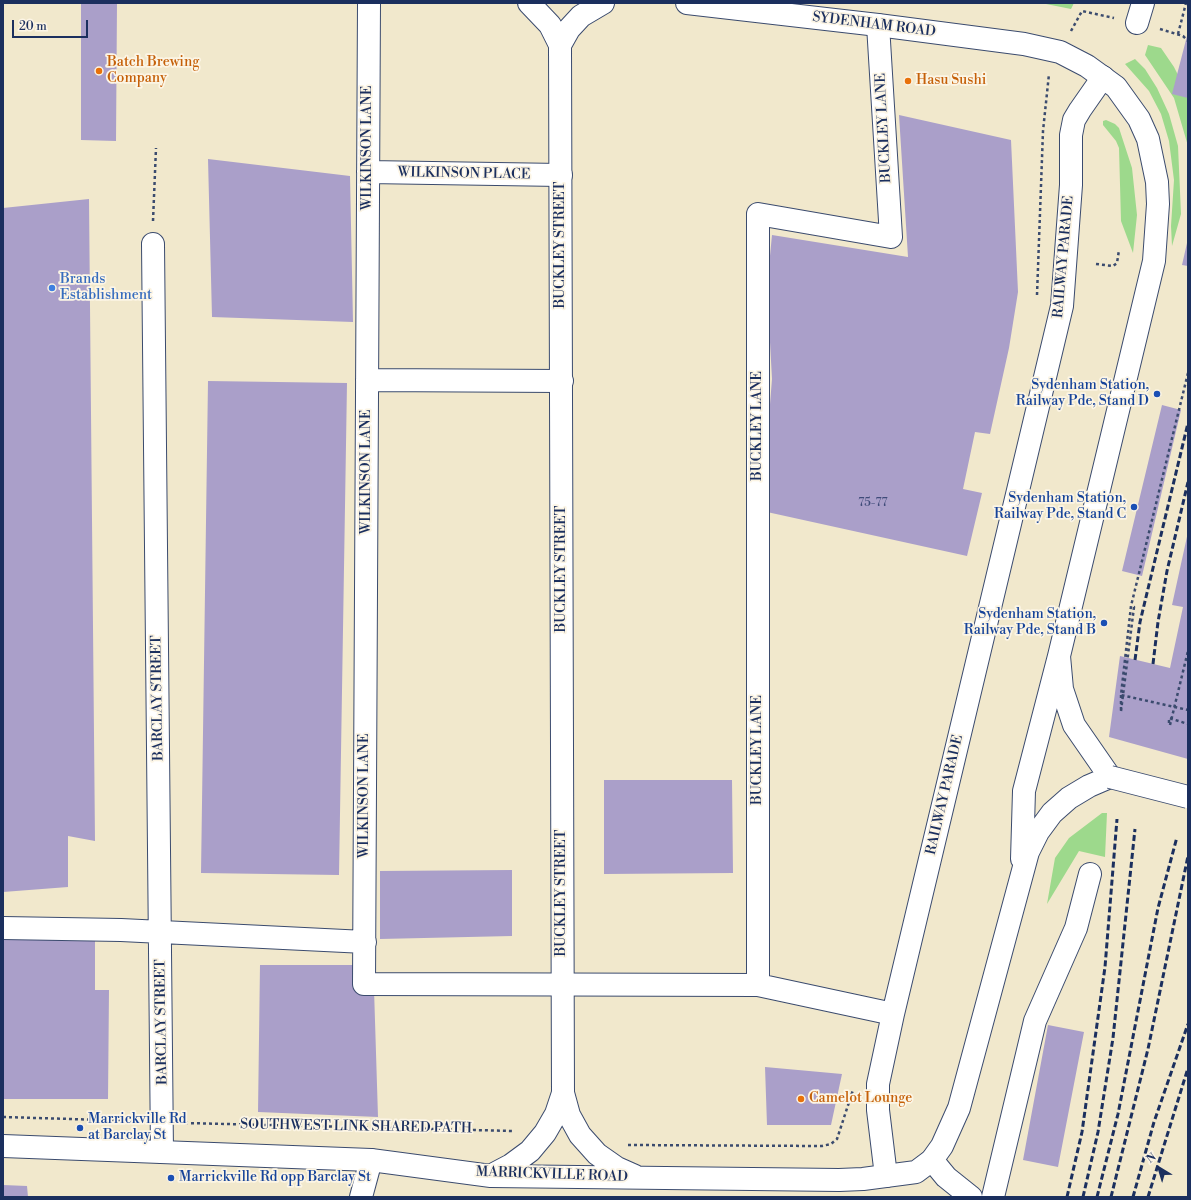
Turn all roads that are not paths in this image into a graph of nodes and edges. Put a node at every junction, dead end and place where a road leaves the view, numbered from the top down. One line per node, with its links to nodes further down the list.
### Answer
1 (369, 3): 10 (main road, WILKINSON LANE)
2 (529, 3): 8 (main road, BUCKLEY STREET)
3 (603, 3): 8 (main road)
4 (687, 3): 7 (main road, SYDENHAM ROAD)
5 (1143, 3): 6 (main road)
6 (1137, 23)
7 (878, 25): 9 (main road, SYDENHAM ROAD); 24 (main road, BUCKLEY LANE)
8 (560, 45): 11 (main road, BUCKLEY STREET)
9 (1103, 77): 15 (main road); 25 (main road, RAILWAY PARADE)
10 (368, 172): 11 (main road, WILKINSON PLACE); 13 (main road, WILKINSON LANE)
11 (561, 175): 14 (main road, BUCKLEY STREET)
12 (153, 244): 21 (main road, BARCLAY STREET)
13 (367, 380): 14 (main road); 22 (main road, WILKINSON LANE)
14 (562, 381): 23 (main road, BUCKLEY STREET)
15 (1059, 656): 16 (main road); 18 (main road)
16 (1110, 777): 17 (main road, bridge); 18 (main road)
17 (1188, 797)
18 (1021, 874): 30 (main road)
19 (1090, 874): 36 (main road)
20 (3, 928): 21 (main road)
21 (160, 932): 22 (main road); 28 (main road, BARCLAY STREET)
22 (365, 942): 23 (main road, WILKINSON LANE)
23 (562, 983): 24 (main road); 26 (main road, BUCKLEY STREET)
24 (758, 985): 25 (main road)
25 (893, 1014): 32 (main road, RAILWAY PARADE)
26 (563, 1094): 31 (main road, BUCKLEY STREET); 33 (main road, BUCKLEY STREET)
27 (3, 1146): 28 (main road, MARRICKVILLE ROAD)
28 (162, 1152): 29 (main road, MARRICKVILLE ROAD)
29 (371, 1160): 31 (main road, MARRICKVILLE ROAD); 34 (main road)
30 (932, 1160): 32 (main road); 35 (main road)
31 (491, 1176): 33 (main road, MARRICKVILLE ROAD)
32 (886, 1176): 33 (main road, MARRICKVILLE ROAD)
33 (639, 1178)
34 (361, 1197)
35 (971, 1197)
36 (994, 1197)

